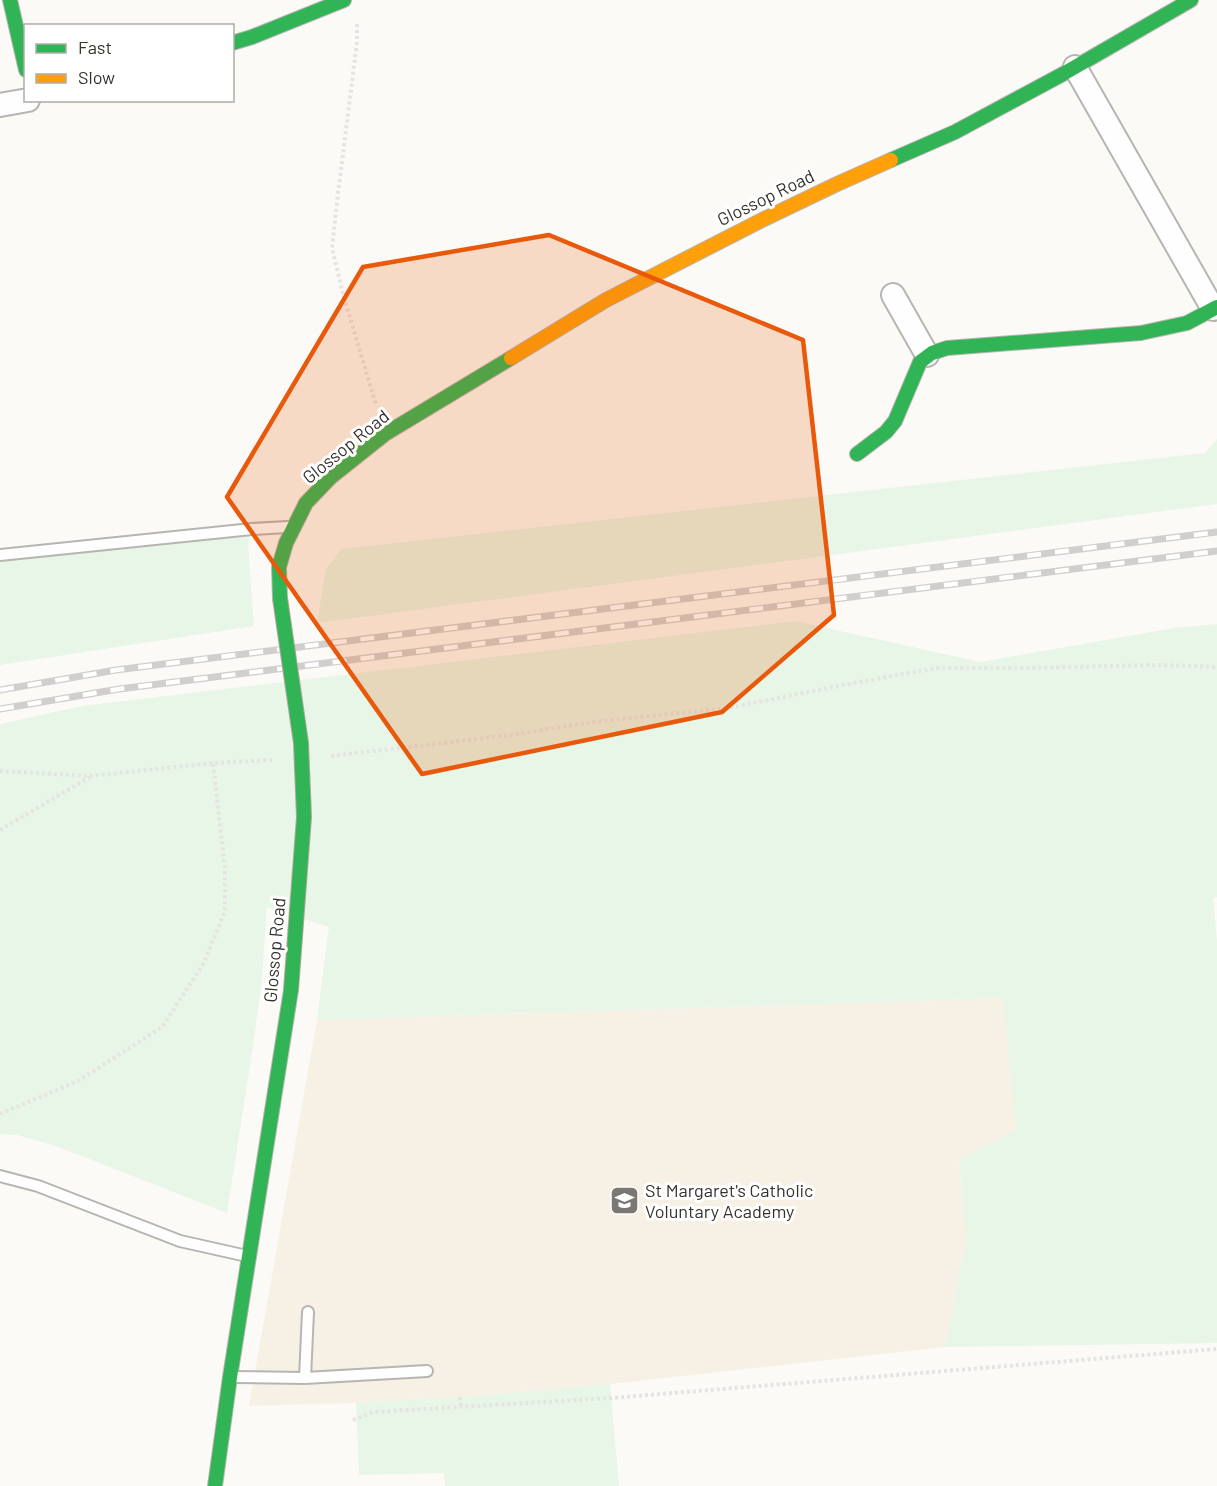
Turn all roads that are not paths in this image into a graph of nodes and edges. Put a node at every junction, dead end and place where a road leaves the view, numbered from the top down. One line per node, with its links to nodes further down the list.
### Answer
1 (10, 0): 5 (main road)
2 (344, 0): 4 (main road)
3 (1191, 0): 6 (main road, Glossop Road)
4 (234, 42)
5 (24, 61)
6 (1075, 67): 10 (street); 13 (main road, Glossop Road)
7 (24, 101): 8 (street)
8 (0, 105)
9 (893, 295): 11 (street)
10 (1215, 308): 11 (main road)
11 (927, 355): 12 (main road)
12 (857, 454)
13 (293, 527): 14 (lane); 16 (main road, Glossop Road, bridge)
14 (0, 555)
15 (0, 1176): 16 (lane)
16 (250, 1256): 19 (main road, Glossop Road)
17 (308, 1312): 20 (lane)
18 (427, 1371): 20 (lane)
19 (230, 1377): 20 (lane); 21 (main road, Glossop Road)
20 (305, 1378)
21 (215, 1486)

